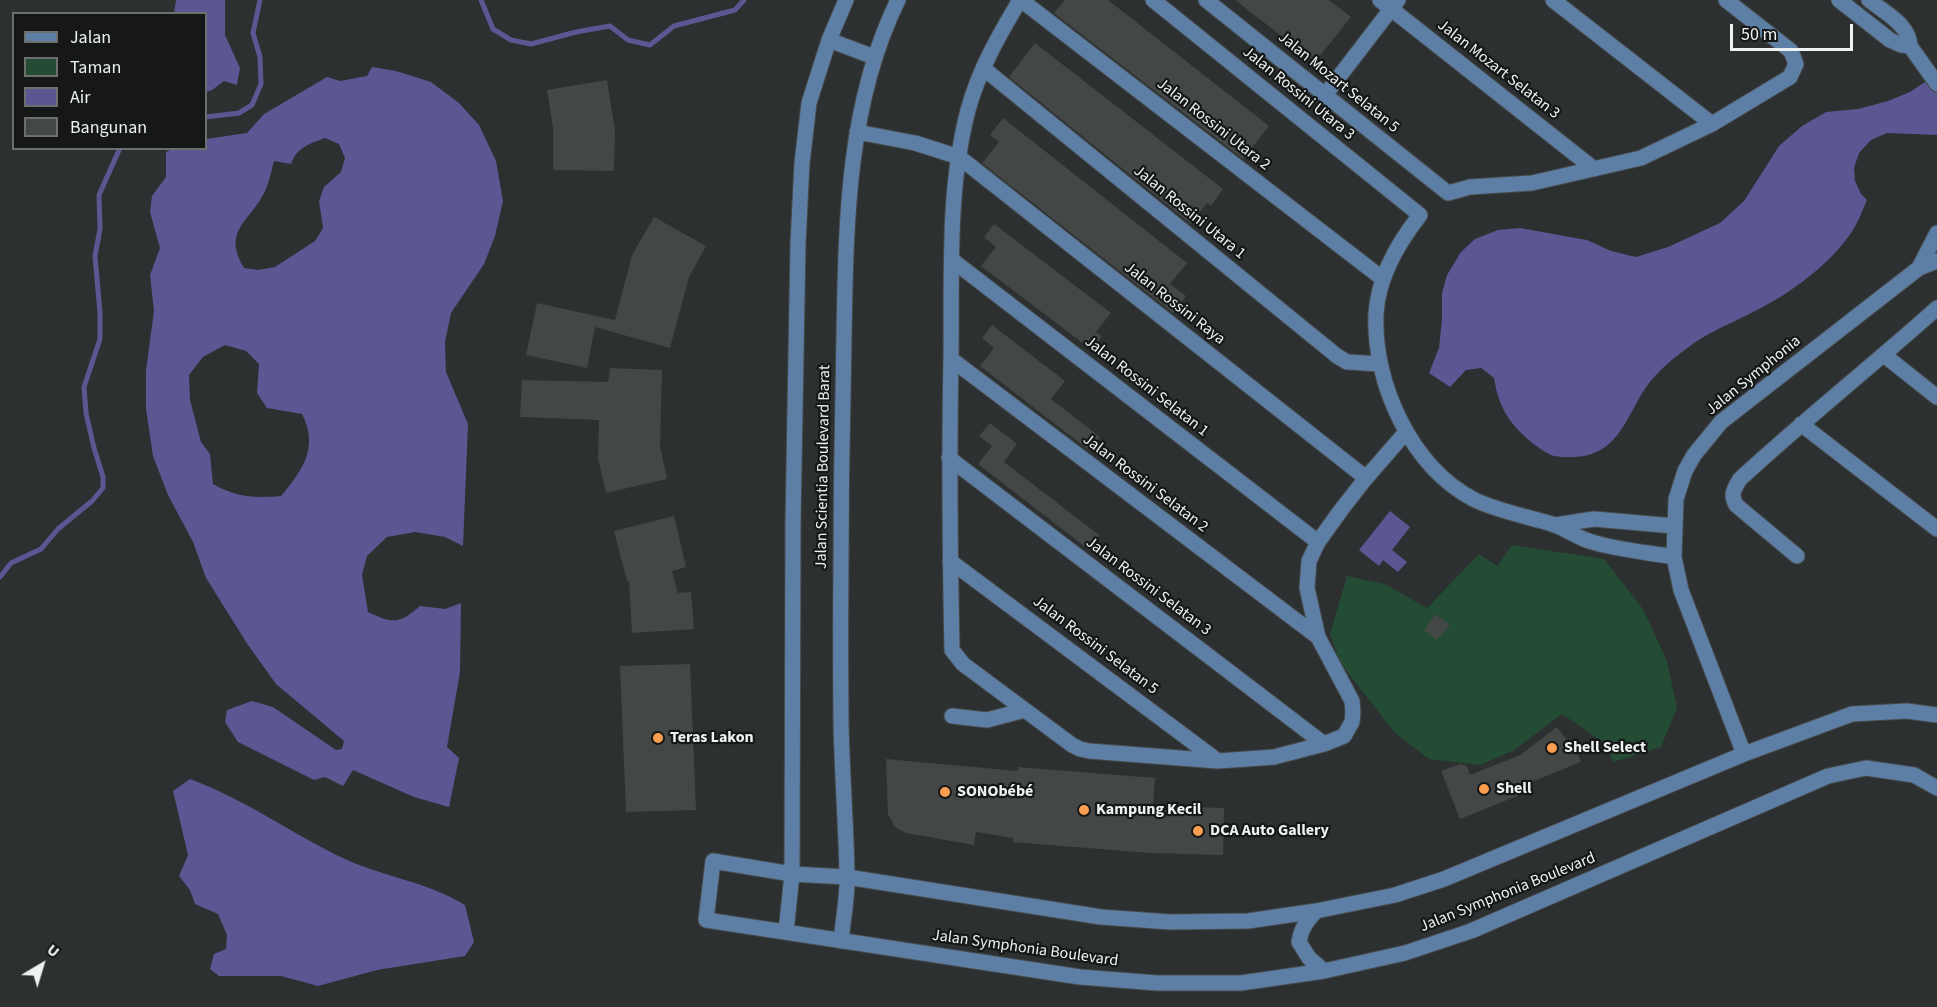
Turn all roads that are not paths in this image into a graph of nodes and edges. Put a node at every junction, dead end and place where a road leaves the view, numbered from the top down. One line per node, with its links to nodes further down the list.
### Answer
1 (846, 0): 11 (street, Jalan Scientia Boulevard Barat)
2 (898, 0): 13 (street, Jalan Scientia Boulevard Barat)
3 (1021, 0): 14 (street); 25 (street, Jalan Rossini Utara 2)
4 (1153, 0): 25 (street, Jalan Rossini Utara 3)
5 (1206, 0): 16 (street, Jalan Mozart Selatan 5)
6 (1553, 0): 17 (street)
7 (1726, 0): 17 (street)
8 (1839, 0): 12 (street)
9 (1869, 0): 12 (street)
10 (1390, 3): 16 (street); 20 (street, Jalan Mozart Selatan 3)
11 (829, 40): 13 (street); 50 (street, Jalan Scientia Boulevard Barat)
12 (1910, 46): 15 (street)
13 (874, 57): 18 (street, Jalan Scientia Boulevard Barat)
14 (983, 69): 19 (street); 29 (street, Jalan Rossini Utara 1)
15 (1934, 80)
16 (1325, 95): 20 (street, Jalan Mozart Selatan 5)
17 (1713, 124): 20 (street)
18 (857, 132): 19 (street, Jalan Rossini Raya); 51 (street, Jalan Scientia Boulevard Barat)
19 (959, 158): 22 (street); 34 (street, Jalan Rossini Raya)
20 (1594, 169)
21 (1937, 233): 24 (street, Jalan Symphonia)
22 (952, 260): 28 (street); 38 (street, Jalan Rossini Selatan 1)
23 (1937, 261): 24 (street, Jalan Symphonia)
24 (1919, 268): 36 (street, Jalan Symphonia)
25 (1383, 279): 29 (street)
26 (1937, 308): 27 (street)
27 (1884, 355): 30 (street); 31 (street)
28 (951, 359): 33 (street); 42 (street, Jalan Rossini Selatan 2)
29 (1380, 364): 32 (street)
30 (1937, 397)
31 (1801, 424): 37 (street); 39 (street)
32 (1406, 432): 34 (street); 35 (street)
33 (949, 458): 41 (street); 46 (street, Jalan Rossini Selatan 3)
34 (1366, 478): 38 (street)
35 (1555, 525): 36 (street); 40 (street)
36 (1674, 526): 40 (street, Jalan Symphonia)
37 (1937, 529)
38 (1318, 542): 42 (street)
39 (1797, 556)
40 (1674, 557): 47 (street, Jalan Symphonia)
41 (950, 561): 43 (street); 48 (street, Jalan Rossini Selatan 5)
42 (1318, 637): 46 (street)
43 (1025, 710): 45 (street); 48 (street)
44 (1937, 715): 47 (street)
45 (952, 716)
46 (1324, 744): 48 (street)
47 (1744, 754): 52 (street)
48 (1218, 761)
49 (1937, 788): 55 (street, Jalan Symphonia Boulevard)
50 (792, 874): 51 (street); 53 (street, Jalan Scientia Boulevard Barat); 53 (street, Jalan Symphonia Boulevard)
51 (847, 877): 52 (street); 54 (street, Jalan Scientia Boulevard Barat)
52 (1316, 911): 55 (street)
53 (786, 932): 54 (street, Jalan Symphonia Boulevard)
54 (841, 941): 55 (street, Jalan Symphonia Boulevard)
55 (1324, 971)

